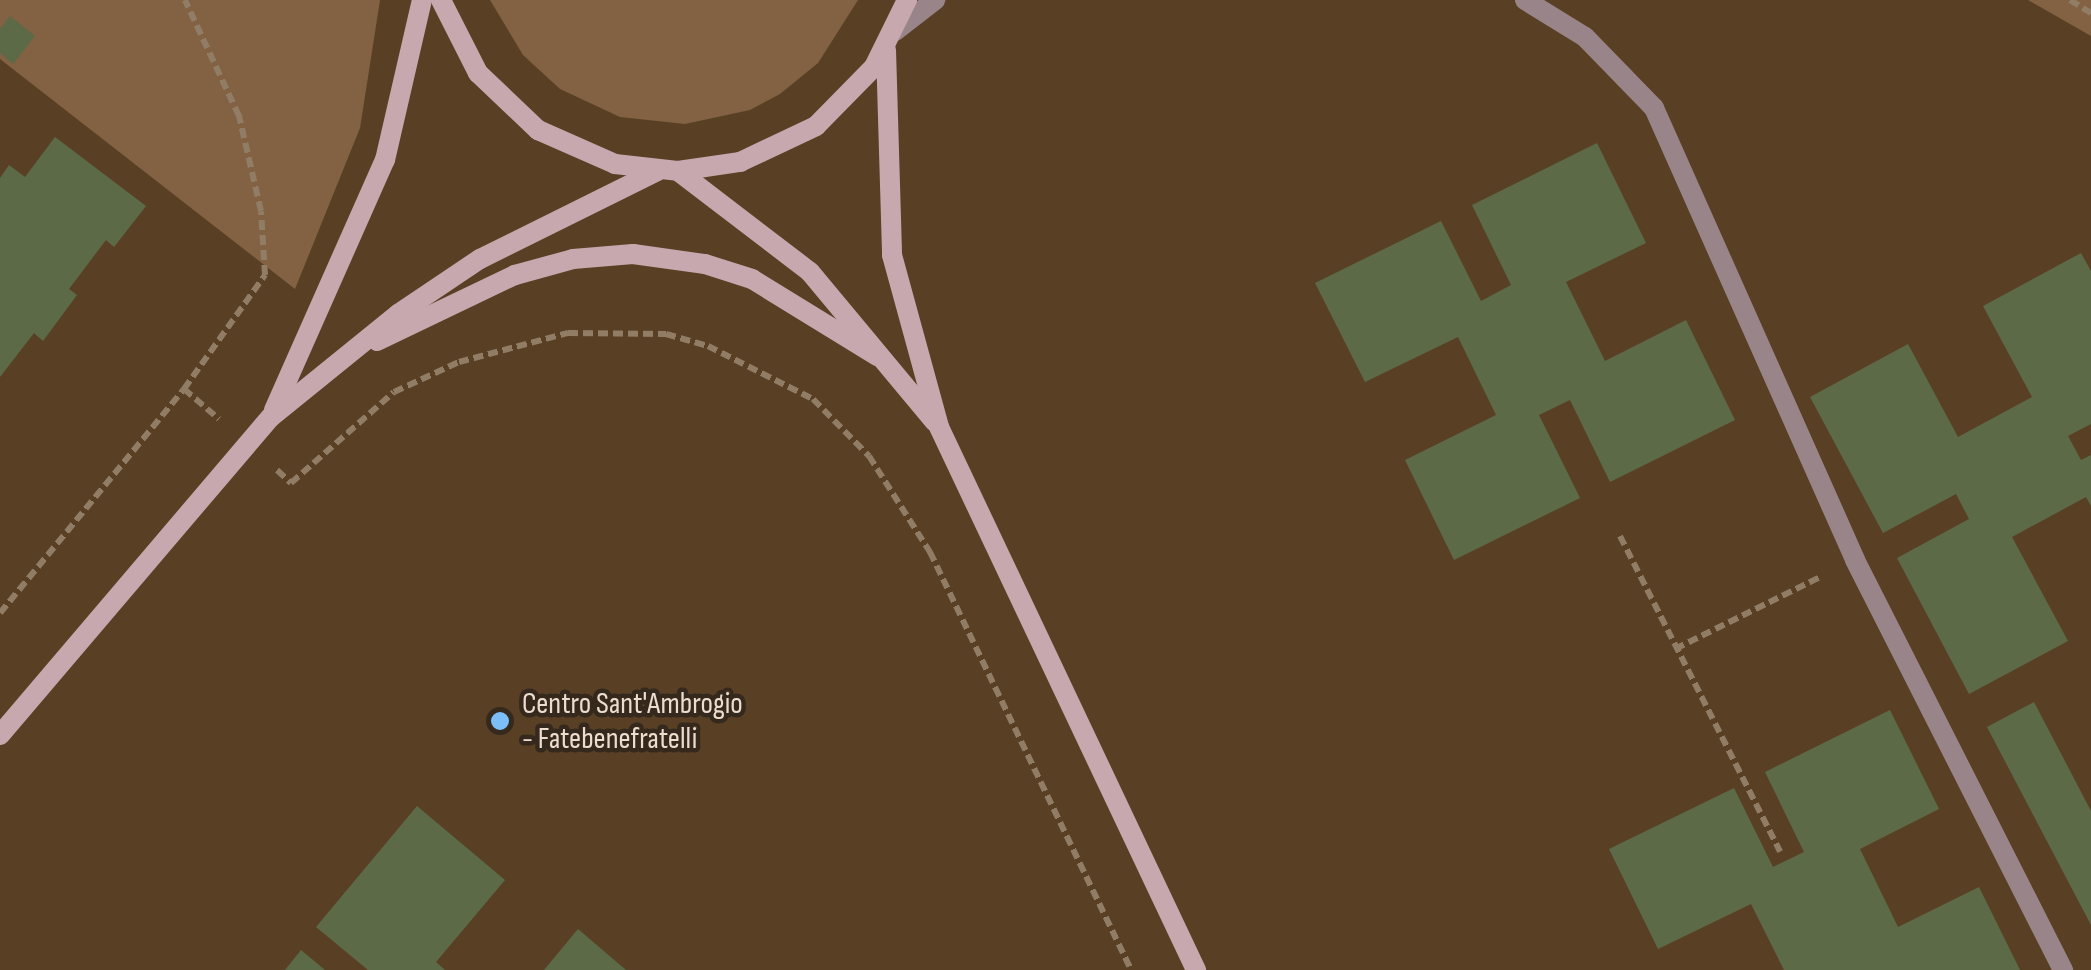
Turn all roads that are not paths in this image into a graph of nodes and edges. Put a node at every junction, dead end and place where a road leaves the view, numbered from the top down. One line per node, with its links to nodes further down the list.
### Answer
1 (422, 0): 10 (main road)
2 (441, 0): 7 (main road)
3 (908, 0): 6 (main road)
4 (935, 0): 6 (lane)
5 (1525, 0): 14 (lane)
6 (891, 40): 7 (main road); 11 (main road)
7 (667, 171): 8 (main road); 9 (main road)
8 (877, 356): 9 (main road); 11 (main road)
9 (340, 360): 10 (main road)
10 (271, 416): 12 (main road)
11 (939, 427): 13 (main road)
12 (0, 735)
13 (1196, 970)
14 (2064, 970)

